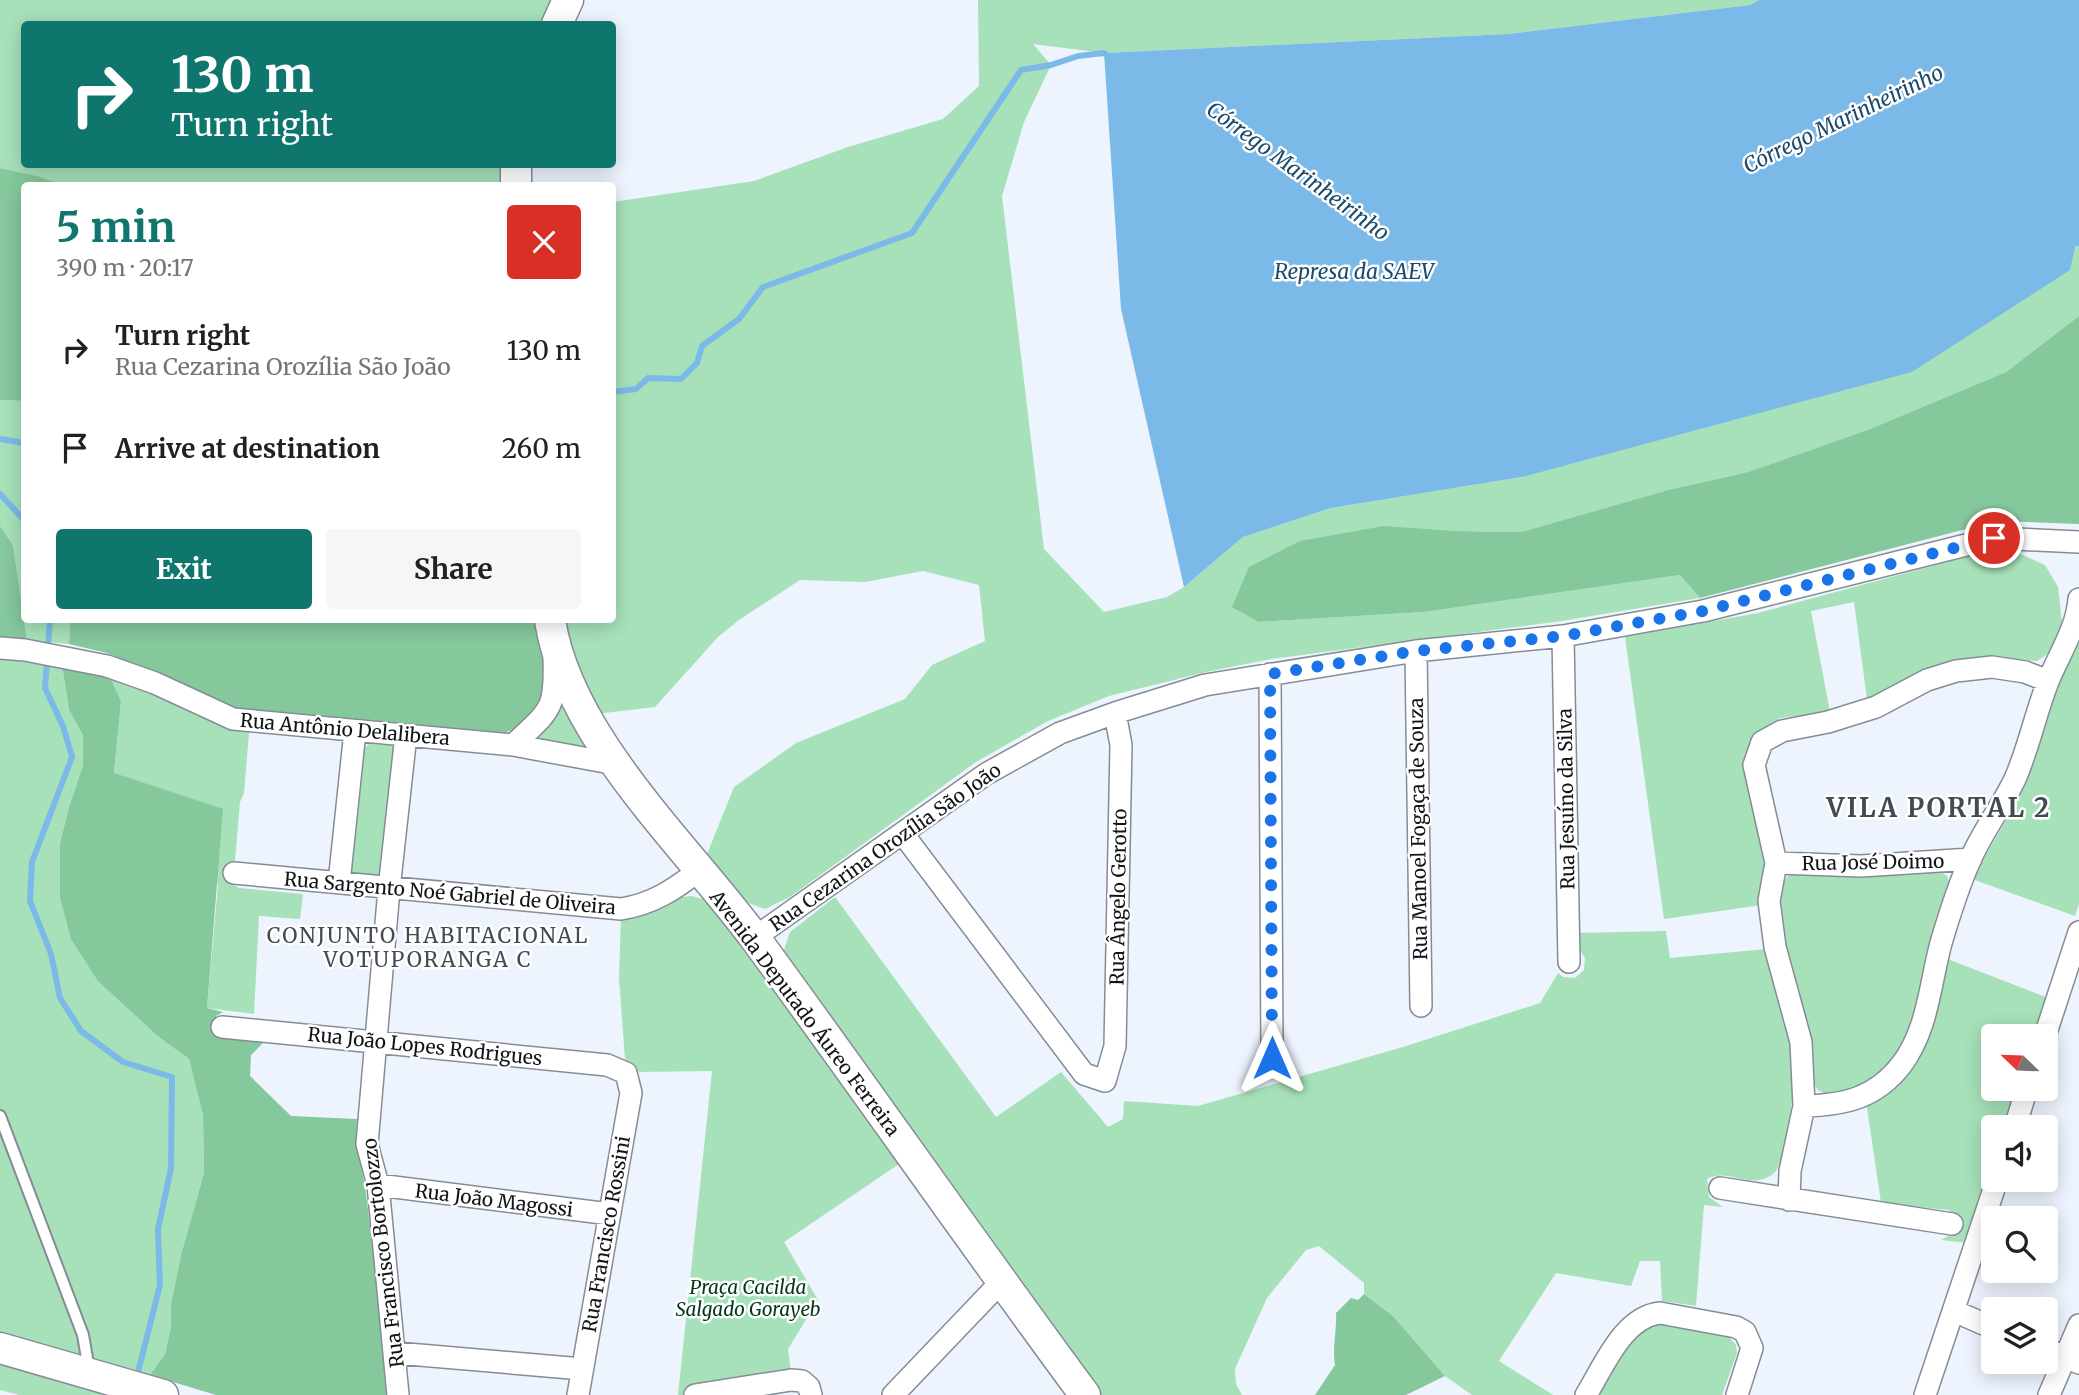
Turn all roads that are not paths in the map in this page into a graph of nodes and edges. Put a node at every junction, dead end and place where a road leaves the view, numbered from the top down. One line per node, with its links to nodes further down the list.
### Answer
1 (568, 0): 2 (main road)
2 (558, 21)
3 (2079, 541): 6 (street, Rua Cezarina Orozília São João)
4 (2079, 600): 10 (street)
5 (551, 629): 14 (street); 15 (main road, Avenida Deputado Áureo Ferreira)
6 (1563, 636): 8 (street, Rua Cezarina Orozília São João); 25 (street, Rua Jesuíno da Silva)
7 (0, 648): 12 (street, Rua Antônio Delalibera)
8 (1416, 651): 9 (street, Rua Cezarina Orozília São João); 26 (street, Rua Manoel Fogaça de Souza)
9 (1270, 674): 11 (street, Rua Cezarina Orozília São João); 30 (street)
10 (2048, 681): 17 (street); 18 (street)
11 (1115, 713): 16 (street, Rua Cezarina Orozília São João); 16 (street, Rua Ângelo Gerotto)
12 (355, 731): 13 (street, Rua Antônio Delalibera); 21 (street)
13 (406, 735): 14 (street, Rua Antônio Delalibera); 22 (street, Rua Francisco Bortolozzo)
14 (513, 745): 15 (street, Rua Antônio Delalibera)
15 (617, 764): 19 (main road, Avenida Deputado Áureo Ferreira)
16 (902, 834): 24 (street, Rua Cezarina Orozília São João)
17 (1970, 859): 18 (street, Rua José Doimo); 32 (street)
18 (1776, 863): 32 (street)
19 (698, 871): 22 (street, Rua Sargento Noé Gabriel de Oliveira); 24 (main road, Avenida Deputado Áureo Ferreira)
20 (234, 873): 21 (street, Rua Sargento Noé Gabriel de Oliveira)
21 (339, 883): 22 (street, Rua Sargento Noé Gabriel de Oliveira)
22 (389, 889): 29 (street, Rua Francisco Bortolozzo)
23 (2079, 932): 27 (street)
24 (754, 937): 40 (main road, Avenida Deputado Áureo Ferreira)
25 (1569, 962)
26 (1420, 1006)
27 (2049, 1024)
28 (222, 1027): 29 (street, Rua João Lopes Rodrigues)
29 (375, 1040): 31 (street, Rua João Lopes Rodrigues); 34 (street, Rua Francisco Bortolozzo)
30 (1272, 1058)
31 (626, 1073): 38 (street, Rua Francisco Rossini)
32 (1804, 1106): 37 (street)
33 (0, 1116): 48 (lane)
34 (378, 1185): 38 (street, Rua João Magossi); 45 (street, Rua Francisco Bortolozzo)
35 (1720, 1188): 37 (street)
36 (1993, 1192): 41 (street)
37 (1789, 1199): 39 (street)
38 (610, 1214): 47 (street, Rua Francisco Rossini)
39 (1952, 1224)
40 (1001, 1282): 54 (street); 55 (main road, Avenida Deputado Áureo Ferreira)
41 (1954, 1311): 42 (street); 58 (street)
42 (1981, 1323)
43 (2079, 1325): 46 (street)
44 (0, 1349): 48 (main road)
45 (396, 1353): 47 (street); 50 (street, Rua Francisco Bortolozzo)
46 (2063, 1357): 59 (street)
47 (582, 1369): 51 (street, Rua Francisco Rossini)
48 (89, 1374): 49 (main road)
49 (158, 1393)
50 (398, 1395)
51 (578, 1395)
52 (695, 1395): 53 (street)
53 (811, 1395)
54 (893, 1395)
55 (1085, 1395)
56 (1586, 1395): 57 (street)
57 (1737, 1395)
58 (1925, 1395)
59 (2049, 1395)

